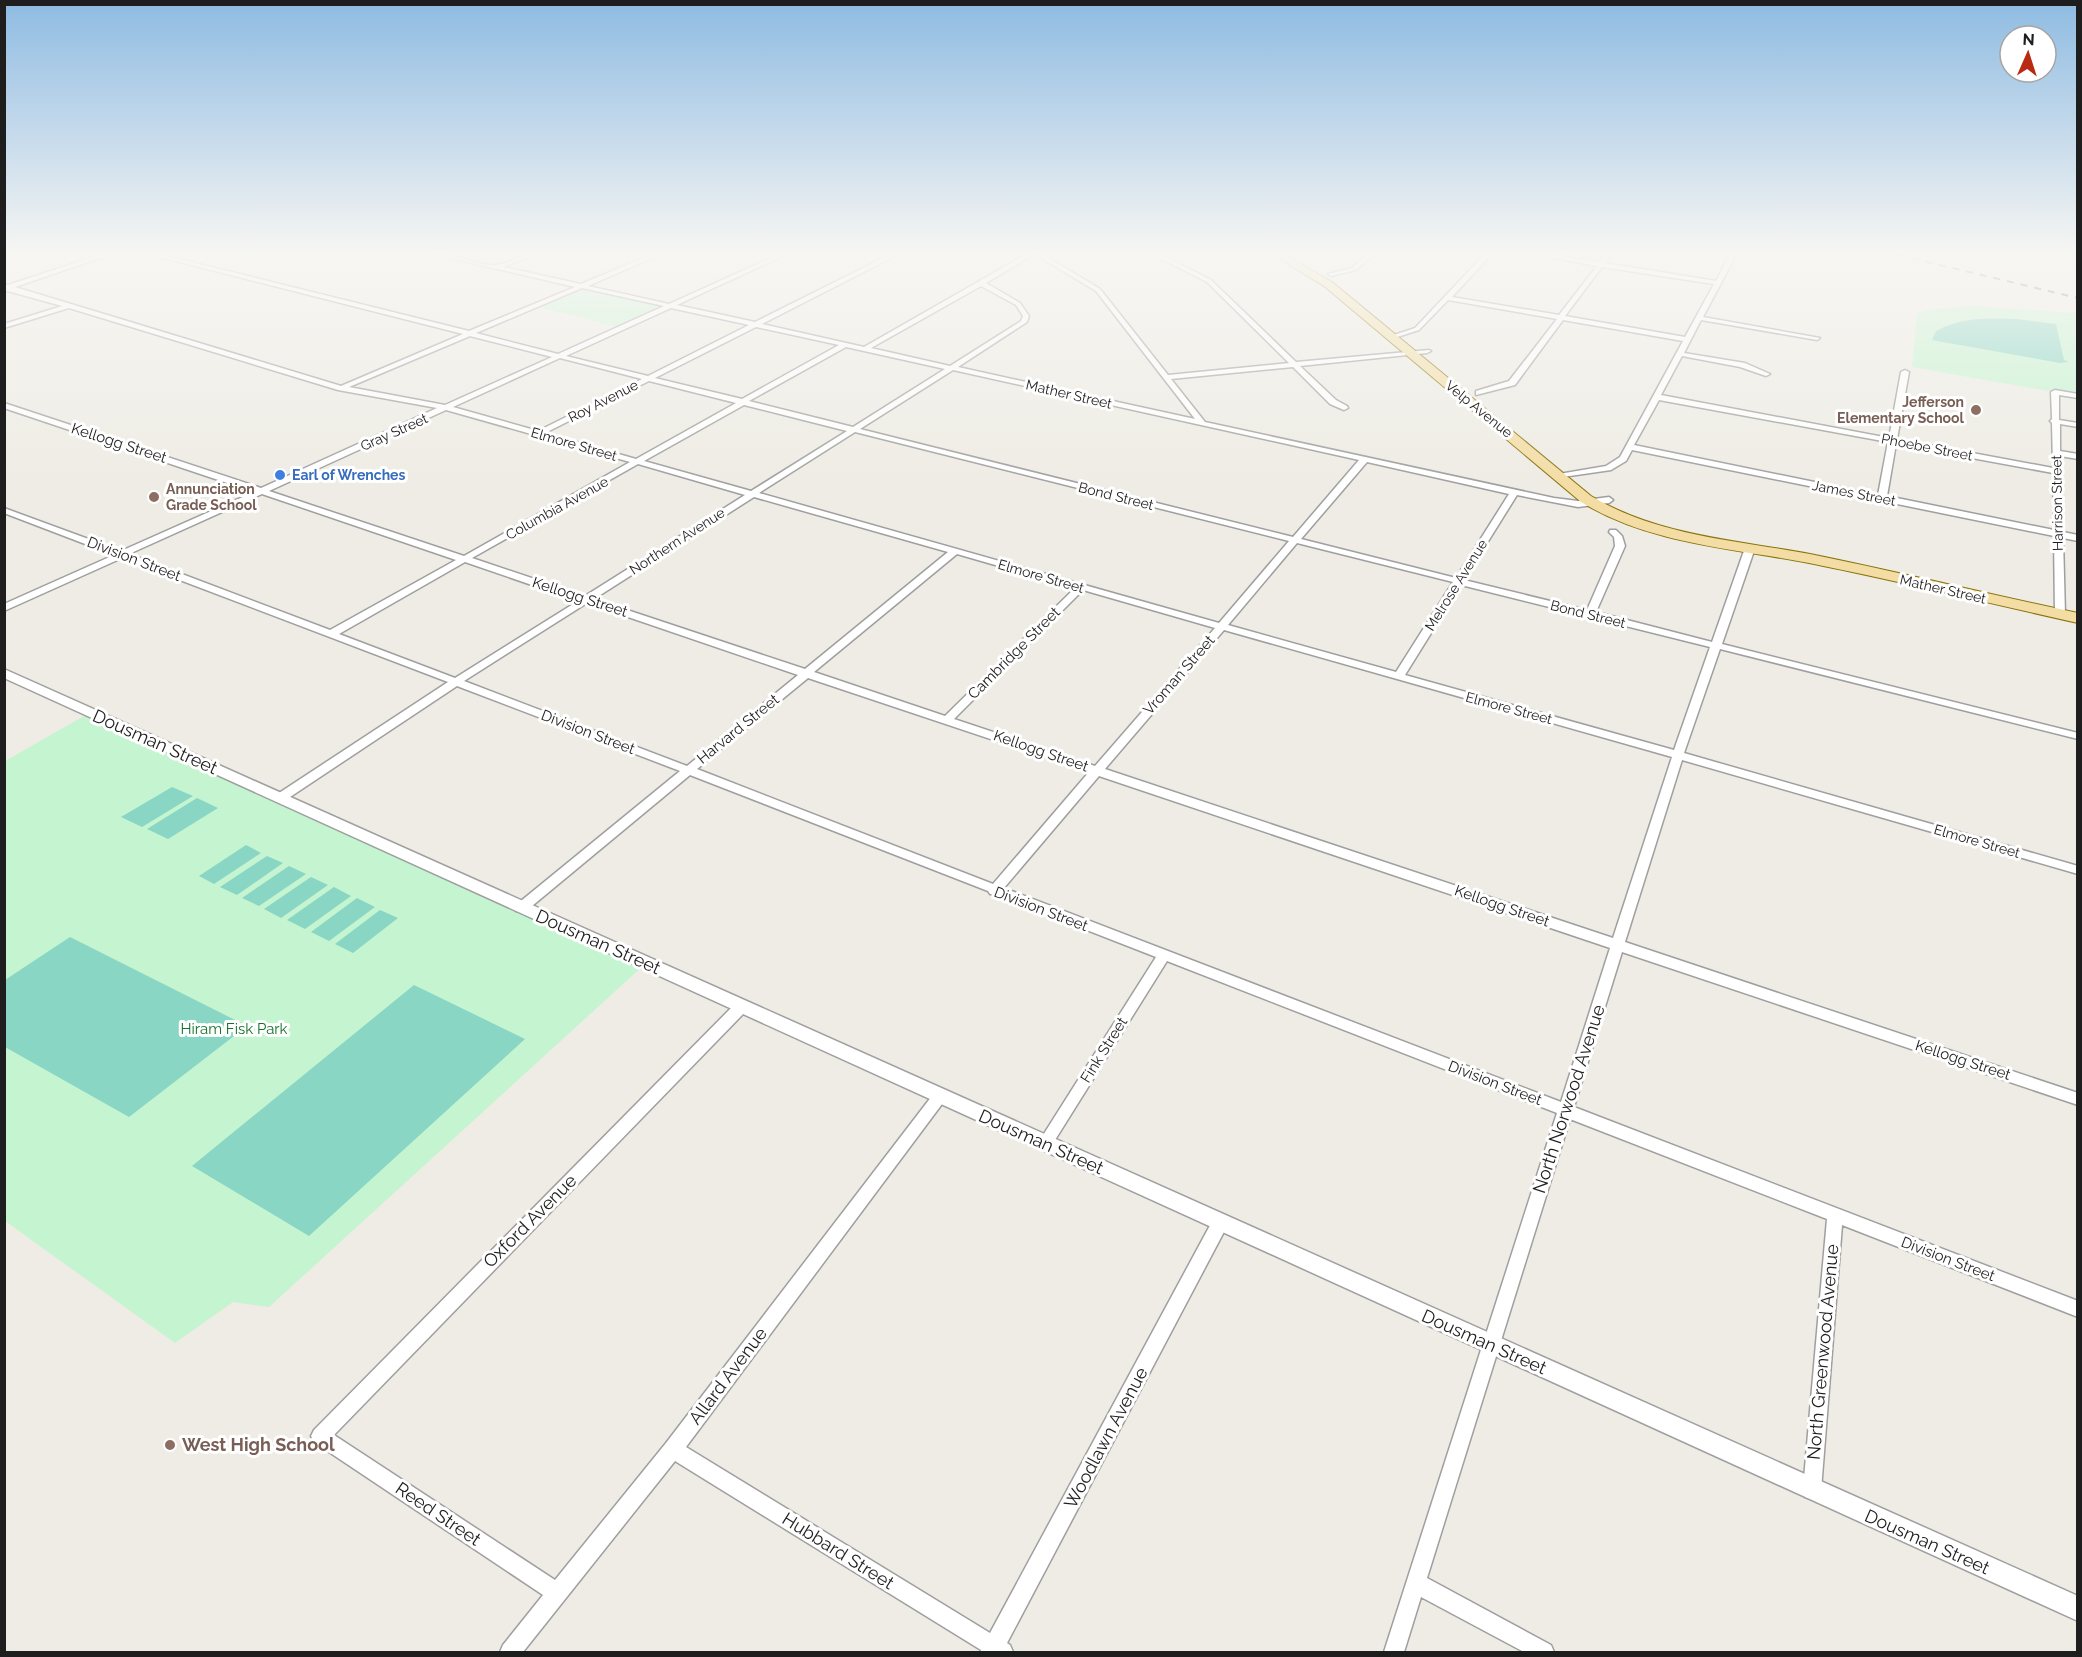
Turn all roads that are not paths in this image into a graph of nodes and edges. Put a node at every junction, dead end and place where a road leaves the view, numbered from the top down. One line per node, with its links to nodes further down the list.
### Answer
1 (160, 332): 34 (street, Elmore Street)
2 (460, 332): 17 (street, Bond Street)
3 (471, 332): 17 (street)
4 (613, 332): 27 (street, Gray Street)
5 (738, 332): 33 (street, Roy Avenue)
6 (790, 332): 22 (street, Mather Street)
7 (894, 332): 23 (street)
8 (1007, 332): 29 (street, Northern Avenue)
9 (1131, 332): 32 (street)
10 (1263, 332): 28 (street)
11 (1385, 332): 19 (main road, Velp Avenue)
12 (1410, 332): 18 (street)
13 (1549, 332): 35 (street)
14 (1648, 332): 21 (street)
15 (1690, 332): 21 (street)
16 (1784, 332): 20 (street)
17 (467, 334): 27 (street, Bond Street); 34 (street)
18 (1406, 334): 19 (street); 24 (main road, Velp Avenue)
19 (1391, 337): 25 (main road, Velp Avenue)
20 (1817, 338)
21 (1686, 339): 26 (street)
22 (844, 345): 23 (street, Mather Street); 38 (street, Columbia Avenue)
23 (865, 349): 29 (street, Mather Street)
24 (1427, 351): 25 (street); 35 (main road, Velp Avenue)
25 (1410, 353): 28 (street); 56 (main road, Velp Avenue)
26 (1680, 354): 31 (street); 37 (street)
27 (559, 357): 33 (street, Bond Street); 40 (street, Gray Street)
28 (1295, 363): 32 (street); 41 (street)
29 (950, 368): 43 (street, Mather Street); 45 (street, Northern Avenue)
30 (1905, 372): 47 (street)
31 (1766, 374)
32 (1166, 376): 43 (street)
33 (647, 379): 38 (street, Bond Street); 46 (street, Roy Avenue)
34 (341, 388): 40 (street, Elmore Street)
35 (1483, 396)
36 (2078, 396): 42 (street, Harrison Street)
37 (1657, 397): 47 (street, Phoebe Street); 48 (street)
38 (743, 403): 45 (street, Bond Street); 52 (street, Columbia Avenue)
39 (4, 405): 57 (street, Kellogg Street)
40 (447, 408): 46 (street, Elmore Street); 57 (street, Gray Street)
41 (1344, 408)
42 (2054, 421): 44 (street); 49 (street, Harrison Street)
43 (1203, 424): 51 (street, Mather Street)
44 (2078, 425)
45 (852, 430): 59 (street, Northern Avenue); 67 (street, Bond Street)
46 (538, 434): 52 (street, Elmore Street)
47 (1893, 441): 54 (street, Phoebe Street); 60 (street)
48 (1631, 447): 55 (street); 60 (street, James Street)
49 (2056, 453): 50 (street); 54 (street, Harrison Street)
50 (2078, 457)
51 (1364, 460): 58 (street, Mather Street); 67 (street, Vroman Street)
52 (638, 462): 59 (street, Elmore Street); 71 (street, Columbia Avenue)
53 (1563, 462): 55 (main road)
54 (2056, 471): 65 (street, Harrison Street)
55 (1576, 474): 56 (street); 61 (main road)
56 (1559, 476): 62 (main road, Velp Avenue)
57 (263, 491): 70 (street, Gray Street); 71 (street, Kellogg Street)
58 (1514, 493): 62 (street, Mather Street); 73 (street, Melrose Avenue)
59 (751, 494): 69 (street, Elmore Street); 75 (street, Northern Avenue)
60 (1882, 498): 65 (street, James Street)
61 (1609, 500): 62 (street, Mather Street); 72 (main road, Mather Street)
62 (1592, 503): 68 (main road, Mather Street)
63 (4, 510): 70 (street, Division Street)
64 (1613, 532): 77 (street)
65 (2058, 534): 66 (street, James Street); 78 (street, Harrison Street)
66 (2078, 538)
67 (1294, 541): 73 (street, Bond Street); 80 (street, Vroman Street)
68 (1750, 548): 72 (main road, Mather Street); 82 (street, North Norwood Avenue)
69 (954, 552): 74 (street, Elmore Street); 84 (street, Harvard Street)
70 (123, 555): 76 (street, Gray Street); 81 (street, Division Street)
71 (466, 559): 75 (street, Kellogg Street); 81 (street, Columbia Avenue)
72 (1809, 559): 78 (main road, Mather Street)
73 (1459, 582): 77 (street, Bond Street); 85 (street, Melrose Avenue)
74 (1081, 587): 80 (street, Elmore Street); 87 (street, Cambridge Street)
75 (586, 599): 84 (street, Kellogg Street); 86 (street, Northern Avenue)
76 (4, 608)
77 (1590, 615): 82 (street, Bond Street)
78 (2060, 615): 79 (main road, Mather Street)
79 (2078, 618)
80 (1221, 626): 85 (street, Elmore Street); 91 (street, Vroman Street)
81 (332, 634): 86 (street, Division Street)
82 (1716, 646): 88 (street, Bond Street); 89 (street, North Norwood Avenue)
83 (4, 673): 92 (street, Dousman Street)
84 (807, 673): 87 (street, Kellogg Street); 90 (street, Harvard Street)
85 (1398, 677): 89 (street, Elmore Street)
86 (456, 682): 90 (street, Division Street); 92 (street, Northern Avenue)
87 (947, 720): 91 (street, Kellogg Street)
88 (2078, 736)
89 (1678, 755): 93 (street, Elmore Street); 96 (street, North Norwood Avenue)
90 (688, 770): 94 (street, Division Street); 95 (street, Harvard Street)
91 (1098, 770): 94 (street, Vroman Street); 96 (street, Kellogg Street)
92 (280, 798): 95 (street, Dousman Street)
93 (2078, 870)
94 (994, 891): 97 (street, Division Street)
95 (521, 908): 98 (street, Dousman Street)
96 (1619, 946): 100 (street, Kellogg Street); 101 (street, North Norwood Avenue)
97 (1163, 956): 101 (street, Division Street); 102 (street, Fink Street)
98 (741, 1007): 99 (street, Dousman Street); 107 (street, Oxford Avenue)
99 (940, 1096): 102 (street, Dousman Street); 108 (street, Allard Avenue)
100 (2078, 1099)
101 (1566, 1111): 103 (street, Division Street); 106 (street, North Norwood Avenue)
102 (1045, 1143): 104 (street, Dousman Street)
103 (1834, 1215): 105 (street, Division Street); 109 (street, North Greenwood Avenue)
104 (1221, 1223): 106 (street, Dousman Street); 113 (street, Woodlawn Avenue)
105 (2078, 1309)
106 (1490, 1344): 109 (street, Dousman Street); 110 (street, North Norwood Avenue)
107 (320, 1436): 111 (street, Reed Street)
108 (673, 1449): 111 (street, Allard Avenue); 113 (street, Hubbard Street)
109 (1812, 1490): 112 (street, Dousman Street)
110 (1416, 1583): 115 (street, North Norwood Avenue); 116 (street)
111 (557, 1593): 114 (street, Allard Avenue)
112 (2078, 1610)
113 (996, 1651)
114 (510, 1653)
115 (1394, 1653)
116 (1544, 1653)

